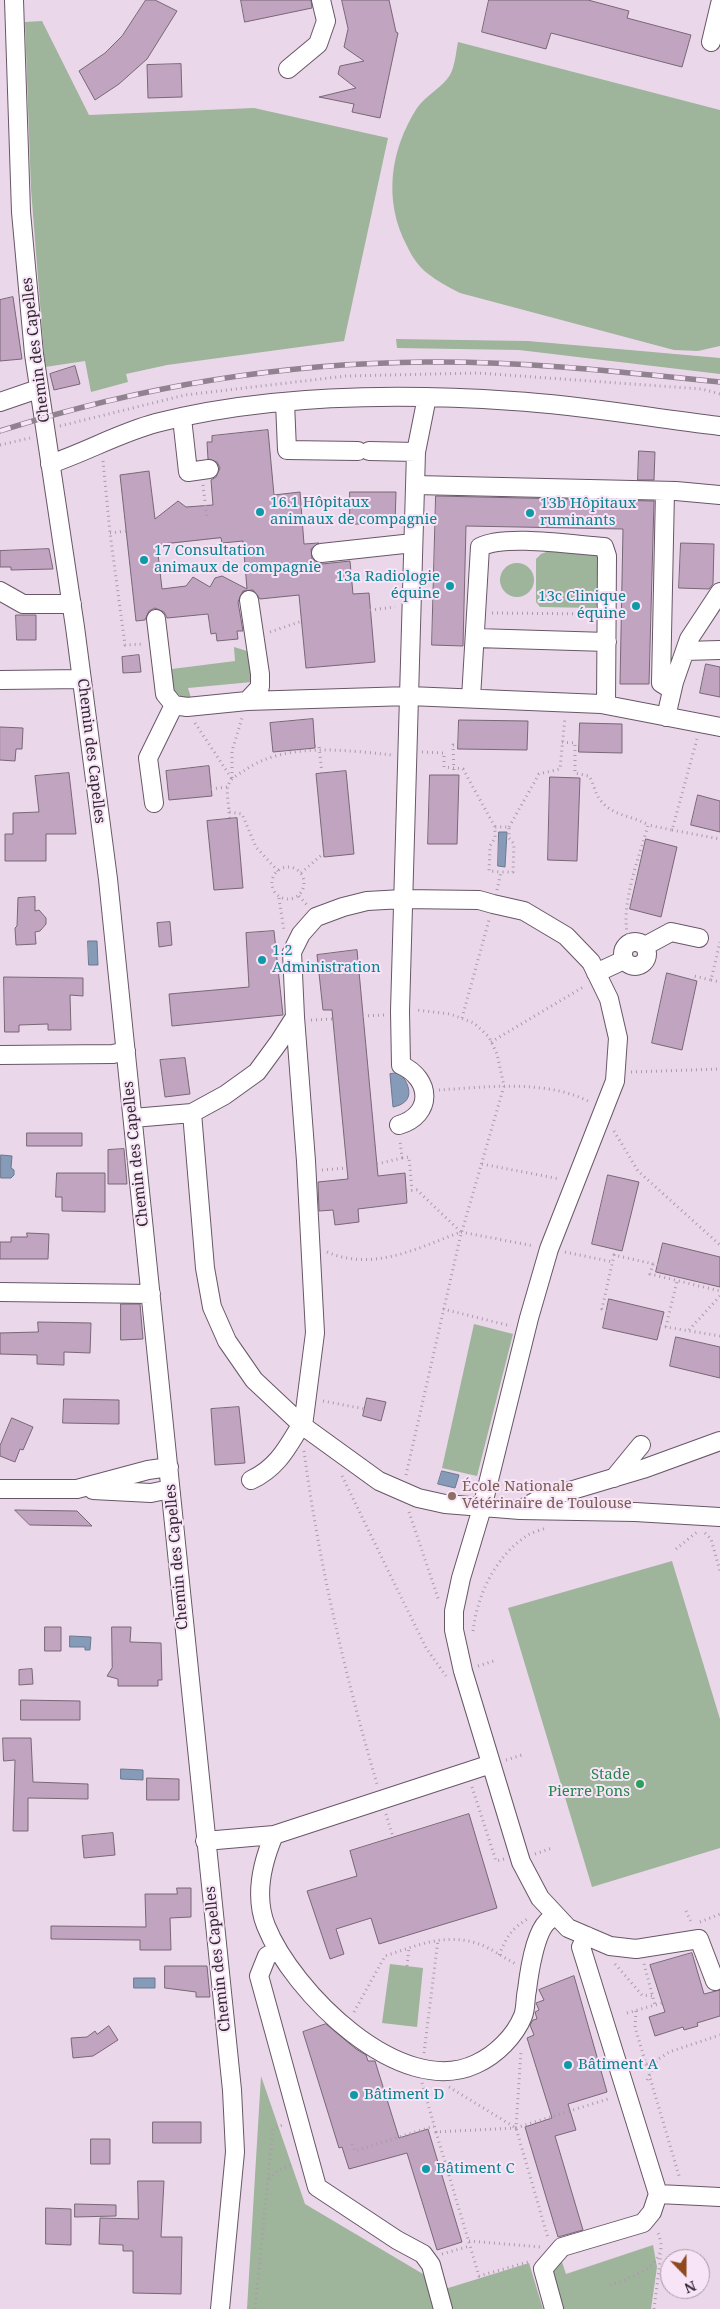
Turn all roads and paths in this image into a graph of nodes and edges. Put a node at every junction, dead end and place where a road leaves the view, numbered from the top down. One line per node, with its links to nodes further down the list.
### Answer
1 (14, 0): 6 (street, Chemin des Capelles)
2 (322, 0): 5 (street)
3 (720, 4): 4 (street)
4 (711, 42)
5 (288, 69)
6 (38, 389): 8 (street); 12 (street, Chemin des Capelles)
7 (427, 397): 9 (street); 11 (street); 15 (street)
8 (0, 402)
9 (285, 402): 10 (street); 15 (street)
10 (182, 418): 13 (street); 17 (street)
11 (720, 426)
12 (46, 435): 14 (path); 16 (street, Chemin des Capelles)
13 (103, 443): 16 (street); 23 (path)
14 (0, 445)
15 (416, 452): 18 (street)
16 (50, 464): 29 (street, Chemin des Capelles)
17 (205, 469): 21 (path)
18 (415, 485): 19 (street); 24 (street)
19 (665, 491): 20 (street); 44 (street)
20 (720, 494)
21 (207, 519)
22 (126, 531): 23 (path)
23 (110, 532): 37 (path)
24 (413, 543): 25 (street); 30 (street)
25 (321, 553)
26 (0, 591): 29 (street)
27 (720, 592): 41 (street)
28 (249, 600): 39 (street)
29 (72, 604): 42 (street, Chemin des Capelles)
30 (411, 604): 31 (path); 45 (street)
31 (370, 610)
32 (476, 613): 33 (path); 33 (street); 36 (street)
33 (607, 614): 38 (street)
34 (156, 619): 37 (street)
35 (302, 621): 39 (path)
36 (476, 638): 38 (street); 46 (street)
37 (158, 642): 50 (street)
38 (607, 642): 49 (street)
39 (255, 649): 47 (street)
40 (720, 650): 41 (street)
41 (685, 651): 44 (street)
42 (82, 679): 43 (street); 96 (street, Chemin des Capelles)
43 (0, 680)
44 (672, 690): 51 (street)
45 (409, 696): 46 (street); 47 (street); 58 (street)
46 (471, 698): 48 (street)
47 (246, 701): 50 (street); 64 (path)
48 (566, 702): 49 (street); 54 (path)
49 (606, 705): 51 (street)
50 (180, 706): 64 (path); 67 (street)
51 (666, 717): 52 (street)
52 (701, 724): 53 (street); 73 (path)
53 (720, 727)
54 (562, 742): 60 (path); 72 (path)
55 (458, 745): 59 (path)
56 (315, 746): 57 (path)
57 (320, 750): 58 (path); 61 (path); 64 (path)
58 (407, 754): 59 (path); 80 (street)
59 (453, 768): 62 (path); 71 (path)
60 (575, 773): 63 (path); 70 (path)
61 (322, 774)
62 (454, 775)
63 (575, 778)
64 (232, 779): 65 (path)
65 (227, 788): 66 (path); 68 (path)
66 (211, 789)
67 (154, 803)
68 (229, 812): 69 (path); 76 (path)
69 (230, 819)
70 (648, 825): 73 (path); 84 (path)
71 (495, 827): 72 (path); 77 (path)
72 (509, 827): 77 (path)
73 (672, 830): 74 (path)
74 (720, 839)
75 (324, 853): 78 (path)
76 (278, 871): 78 (path); 79 (path)
77 (501, 872): 81 (path)
78 (301, 873): 79 (path)
79 (279, 897): 85 (path)
80 (403, 899): 81 (street); 85 (street); 90 (street)
81 (493, 904): 86 (street); 92 (path)
82 (699, 938): 84 (street)
83 (720, 942): 88 (path)
84 (638, 944): 86 (street)
85 (294, 948): 93 (street)
86 (597, 975): 95 (path); 99 (street)
87 (693, 980): 88 (path)
88 (711, 980): 89 (path)
89 (720, 982)
90 (393, 1013): 91 (path); 92 (path); 101 (street)
91 (363, 1016)
92 (462, 1018): 95 (path)
93 (301, 1019): 94 (path); 103 (street); 115 (street)
94 (333, 1019)
95 (491, 1042): 100 (path)
96 (126, 1051): 97 (street); 104 (street, Chemin des Capelles)
97 (0, 1055)
98 (720, 1069): 99 (path)
99 (616, 1073): 102 (street)
100 (504, 1086): 101 (path); 102 (path); 108 (path)
101 (424, 1091): 105 (street)
102 (603, 1111): 111 (street); 116 (path)
103 (192, 1114): 104 (street); 137 (street)
104 (133, 1118): 126 (street, Chemin des Capelles)
105 (400, 1132): 106 (path)
106 (402, 1158): 107 (path); 112 (path)
107 (377, 1164)
108 (482, 1164): 111 (path); 114 (path)
109 (347, 1168): 110 (path)
110 (323, 1170)
111 (575, 1182): 117 (street)
112 (412, 1190): 113 (path); 114 (path)
113 (406, 1191)
114 (461, 1232): 115 (path); 117 (path); 128 (path)
115 (310, 1240): 135 (street)
116 (720, 1245)
117 (549, 1249): 120 (path); 132 (street)
118 (616, 1250): 119 (path)
119 (614, 1255): 120 (path); 121 (path)
120 (613, 1262): 129 (path)
121 (653, 1264): 122 (path); 123 (path)
122 (658, 1265)
123 (677, 1281): 124 (path); 131 (path)
124 (720, 1291)
125 (0, 1292): 126 (street)
126 (151, 1294): 140 (street, Chemin des Capelles)
127 (720, 1296): 133 (path)
128 (443, 1309): 132 (path); 148 (path)
129 (607, 1310)
130 (660, 1326): 131 (path)
131 (666, 1327): 133 (path)
132 (526, 1330): 149 (street)
133 (689, 1330): 134 (path)
134 (720, 1336)
135 (308, 1398): 136 (path); 137 (street)
136 (364, 1409)
137 (302, 1425): 143 (street); 148 (street); 162 (path)
138 (720, 1441): 142 (street)
139 (641, 1445): 142 (street)
140 (169, 1467): 145 (street); 146 (street, Chemin des Capelles); 147 (street)
141 (338, 1468): 159 (path)
142 (614, 1478): 150 (street)
143 (251, 1480)
144 (0, 1489): 147 (street)
145 (77, 1489): 146 (street); 147 (street)
146 (170, 1489): 165 (street, Chemin des Capelles)
147 (35, 1490)
148 (402, 1493): 149 (street); 155 (path)
149 (482, 1508): 150 (street); 155 (street)
150 (520, 1510): 151 (street)
151 (720, 1517)
152 (555, 1524): 156 (path)
153 (702, 1528): 154 (path)
154 (720, 1571)
155 (454, 1611): 160 (street)
156 (472, 1637)
157 (473, 1660): 158 (path)
158 (474, 1667)
159 (451, 1684)
160 (491, 1764): 161 (street); 167 (street)
161 (468, 1772): 162 (street); 167 (path)
162 (382, 1800): 163 (street); 164 (path)
163 (274, 1835): 165 (street); 178 (street)
164 (393, 1837)
165 (205, 1841): 218 (street, Chemin des Capelles)
166 (552, 1848): 167 (path)
167 (528, 1854): 171 (street)
168 (686, 1911): 172 (path)
169 (533, 1914): 179 (path)
170 (720, 1914): 173 (path)
171 (557, 1916): 174 (street); 181 (street)
172 (689, 1917)
173 (692, 1924)
174 (594, 1939): 176 (street); 183 (path); 198 (street)
175 (438, 1940): 177 (path); 179 (path); 194 (path)
176 (654, 1947): 182 (street); 183 (path)
177 (409, 1948): 180 (path); 188 (path)
178 (278, 1950): 188 (street); 199 (street)
179 (499, 1955): 181 (path)
180 (407, 1966)
181 (530, 1972): 194 (street)
182 (715, 1981)
183 (652, 1996): 185 (path)
184 (662, 2003): 185 (path)
185 (655, 2005): 186 (path)
186 (636, 2011): 187 (path); 192 (path)
187 (627, 2013)
188 (345, 2027): 194 (street)
189 (720, 2035): 191 (path)
190 (521, 2042): 201 (path)
191 (657, 2060): 192 (path); 195 (path)
192 (647, 2064): 193 (path); 195 (path)
193 (642, 2066)
194 (422, 2070): 200 (path)
195 (650, 2074): 196 (path); 207 (path)
196 (646, 2080)
197 (446, 2085): 201 (path)
198 (626, 2094): 201 (path); 206 (street)
199 (298, 2120): 205 (path); 215 (street)
200 (434, 2126): 202 (path); 203 (path)
201 (516, 2128): 202 (path); 210 (path)
202 (436, 2132): 211 (path)
203 (352, 2144)
204 (293, 2164): 205 (path)
205 (268, 2180): 219 (path)
206 (658, 2194): 207 (street); 209 (street)
207 (686, 2195): 208 (street)
208 (720, 2197)
209 (652, 2212): 213 (path); 221 (street)
210 (548, 2239)
211 (469, 2241): 212 (path); 214 (path)
212 (470, 2246): 215 (path); 216 (path)
213 (662, 2246): 217 (path); 222 (path)
214 (542, 2248)
215 (426, 2259): 220 (street)
216 (533, 2261)
217 (610, 2285)
218 (220, 2309)
219 (255, 2309)
220 (443, 2309)
221 (554, 2309)
222 (654, 2309)

